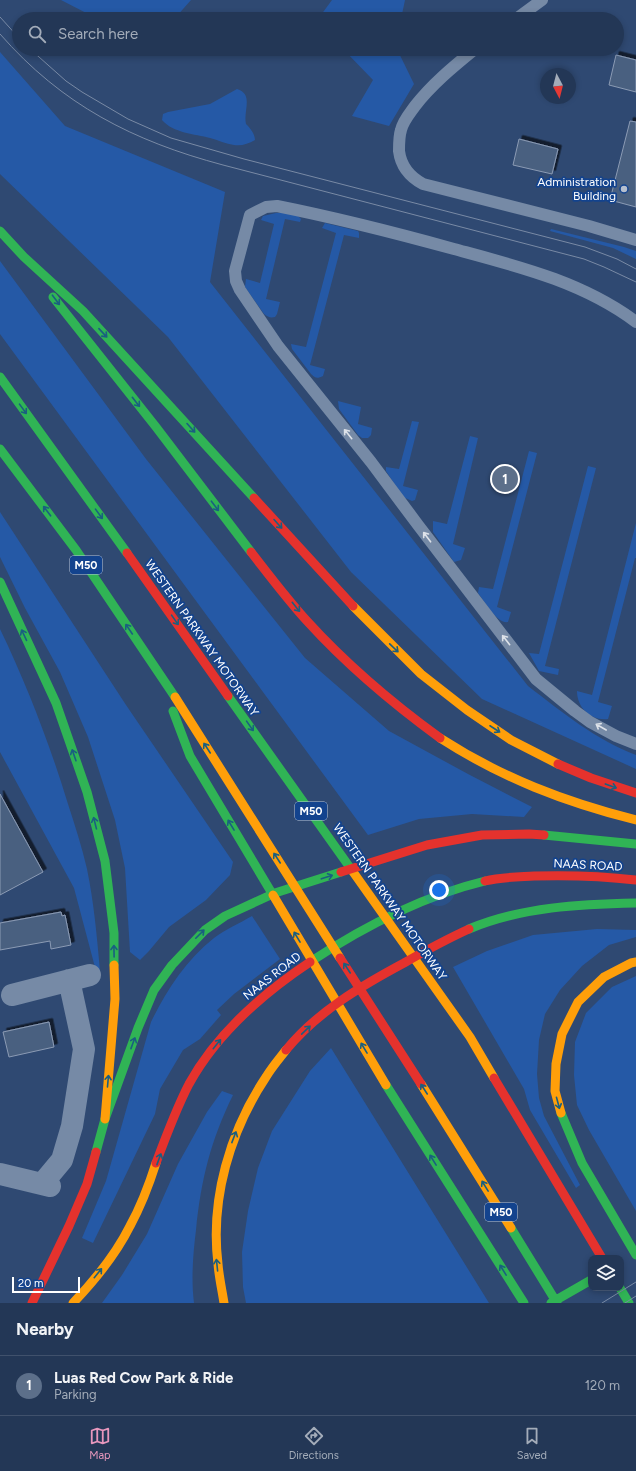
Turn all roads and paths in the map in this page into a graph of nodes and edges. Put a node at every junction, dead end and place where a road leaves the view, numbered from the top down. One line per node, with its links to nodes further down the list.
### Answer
1 (542, 0): 2 (lane)
2 (526, 12)
3 (466, 56): 5 (lane)
4 (0, 232): 6 (main road)
5 (636, 240)
6 (24, 258): 13 (main road, one-way to 13); 14 (main road, one-way to 14)
7 (636, 322): 12 (lane, one-way to 7)
8 (0, 377): 25 (main road, WESTERN PARKWAY MOTORWAY / M50, one-way to 25)
9 (0, 449): 11 (main road, M50, one-way to 9)
10 (0, 582): 22 (main road, one-way to 10)
11 (167, 685): 33 (main road, one-way to 11); 35 (main road, M50, one-way to 11)
12 (636, 744)
13 (636, 793)
14 (636, 820)
15 (636, 844): 22 (main road, one-way to 15)
16 (636, 880): 31 (main road, NAAS ROAD, one-way to 16)
17 (636, 903): 32 (main road, one-way to 17)
18 (636, 962): 26 (main road, one-way to 26)
19 (90, 975): 20 (street)
20 (69, 980): 21 (street); 23 (street)
21 (12, 995)
22 (105, 1119): 30 (main road)
23 (0, 1174)
24 (636, 1252): 27 (main road)
25 (600, 1255)
26 (636, 1255)
27 (626, 1258)
28 (588, 1282): 34 (main road)
29 (622, 1291): 36 (main road)
30 (32, 1303)
31 (73, 1303)
32 (224, 1303)
33 (524, 1303)
34 (551, 1303)
35 (557, 1303)
36 (629, 1303)

